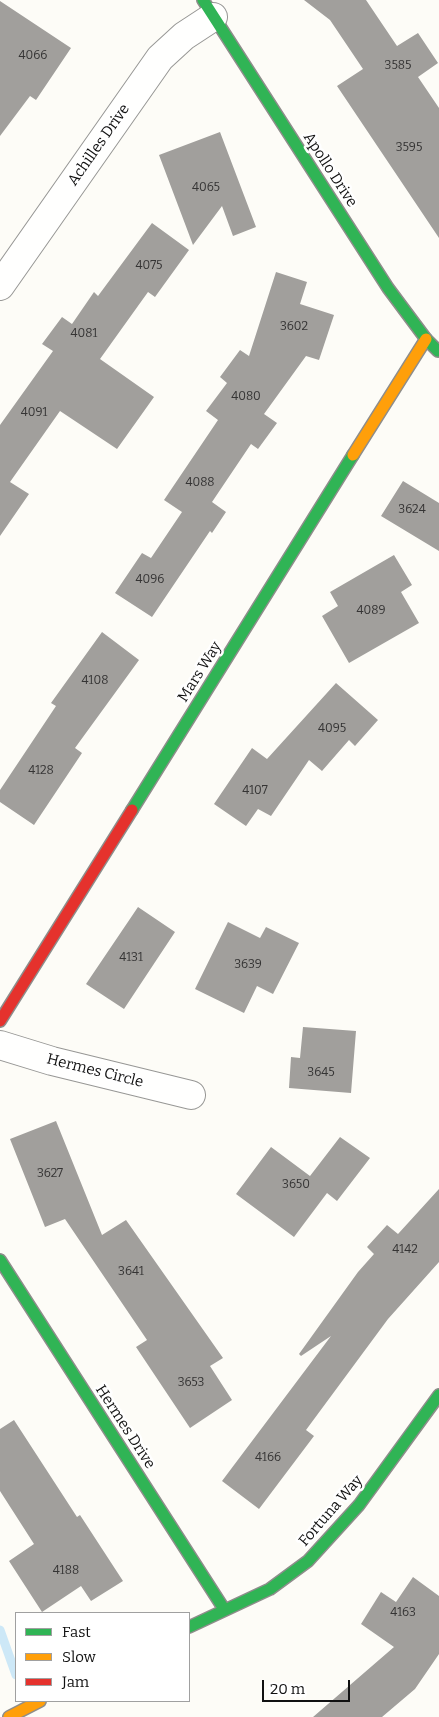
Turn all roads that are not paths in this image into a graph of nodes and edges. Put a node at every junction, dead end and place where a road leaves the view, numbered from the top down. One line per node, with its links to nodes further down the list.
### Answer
1 (208, 8): 2 (street, Achilles Drive); 3 (street, Apollo Drive)
2 (0, 286)
3 (426, 339): 4 (street, Apollo Drive); 5 (street, Mars Way)
4 (439, 352)
5 (0, 1021)
6 (0, 1045): 7 (street, Hermes Circle)
7 (191, 1095)
8 (0, 1260): 10 (street, Hermes Drive)
9 (439, 1394): 10 (street, Fortuna Way)
10 (224, 1609): 11 (street, Fortuna Way)
11 (190, 1626)
12 (38, 1702): 13 (street)
13 (9, 1717)

